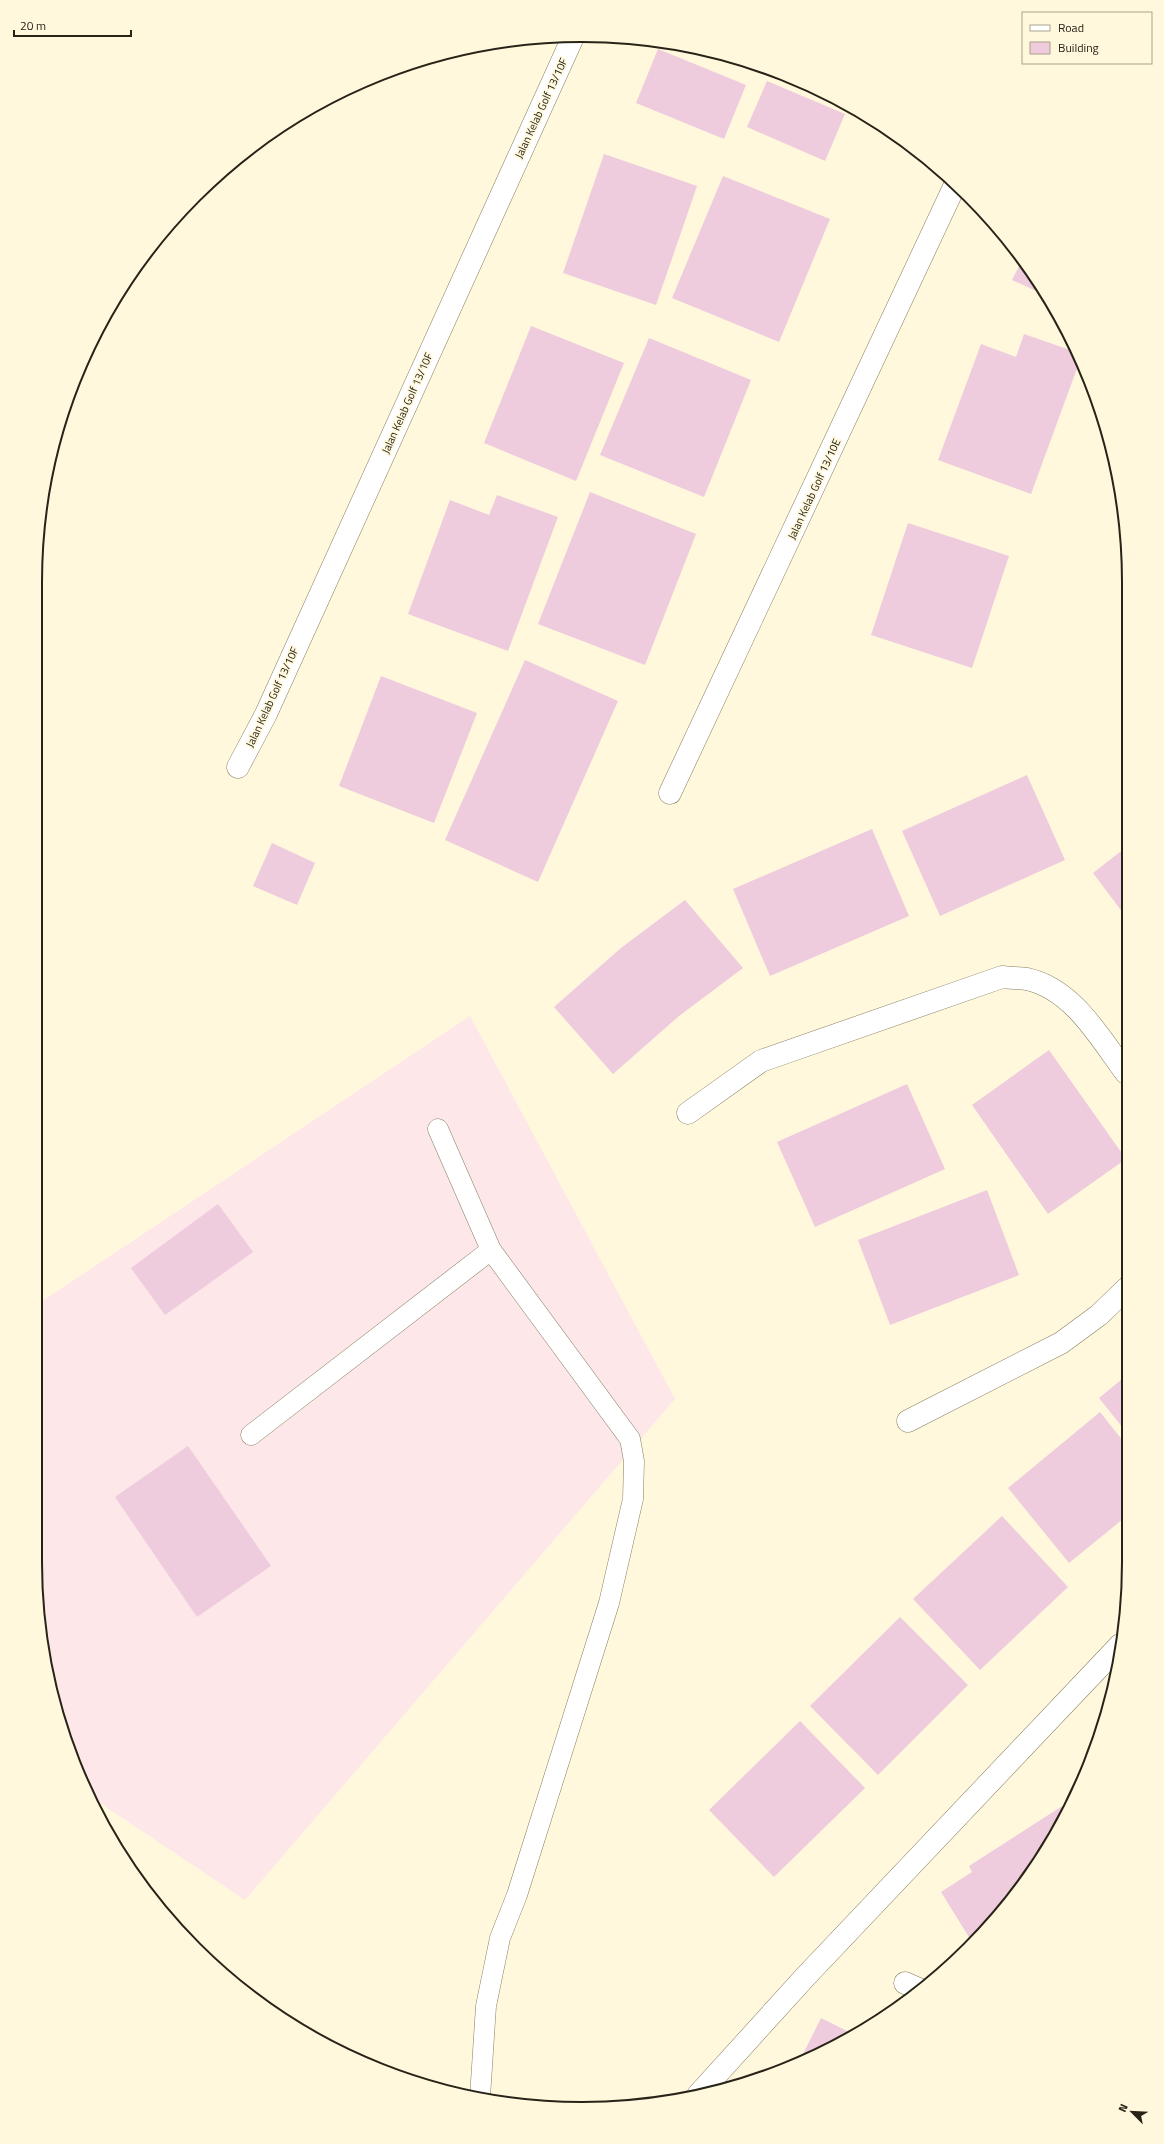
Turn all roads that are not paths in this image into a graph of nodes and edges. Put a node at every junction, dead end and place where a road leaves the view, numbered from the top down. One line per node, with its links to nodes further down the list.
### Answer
1 (571, 42): 3 (street, Jalan Kelab Golf 13/10F)
2 (953, 190): 4 (street, Jalan Kelab Golf 13/10E)
3 (238, 767)
4 (670, 793)
5 (1122, 1068): 6 (street)
6 (688, 1113)
7 (438, 1129): 8 (lane)
8 (491, 1250): 11 (lane); 14 (lane)
9 (1122, 1293): 10 (street)
10 (908, 1421)
11 (251, 1435)
12 (1114, 1651): 13 (street)
13 (703, 2088)
14 (480, 2092)

